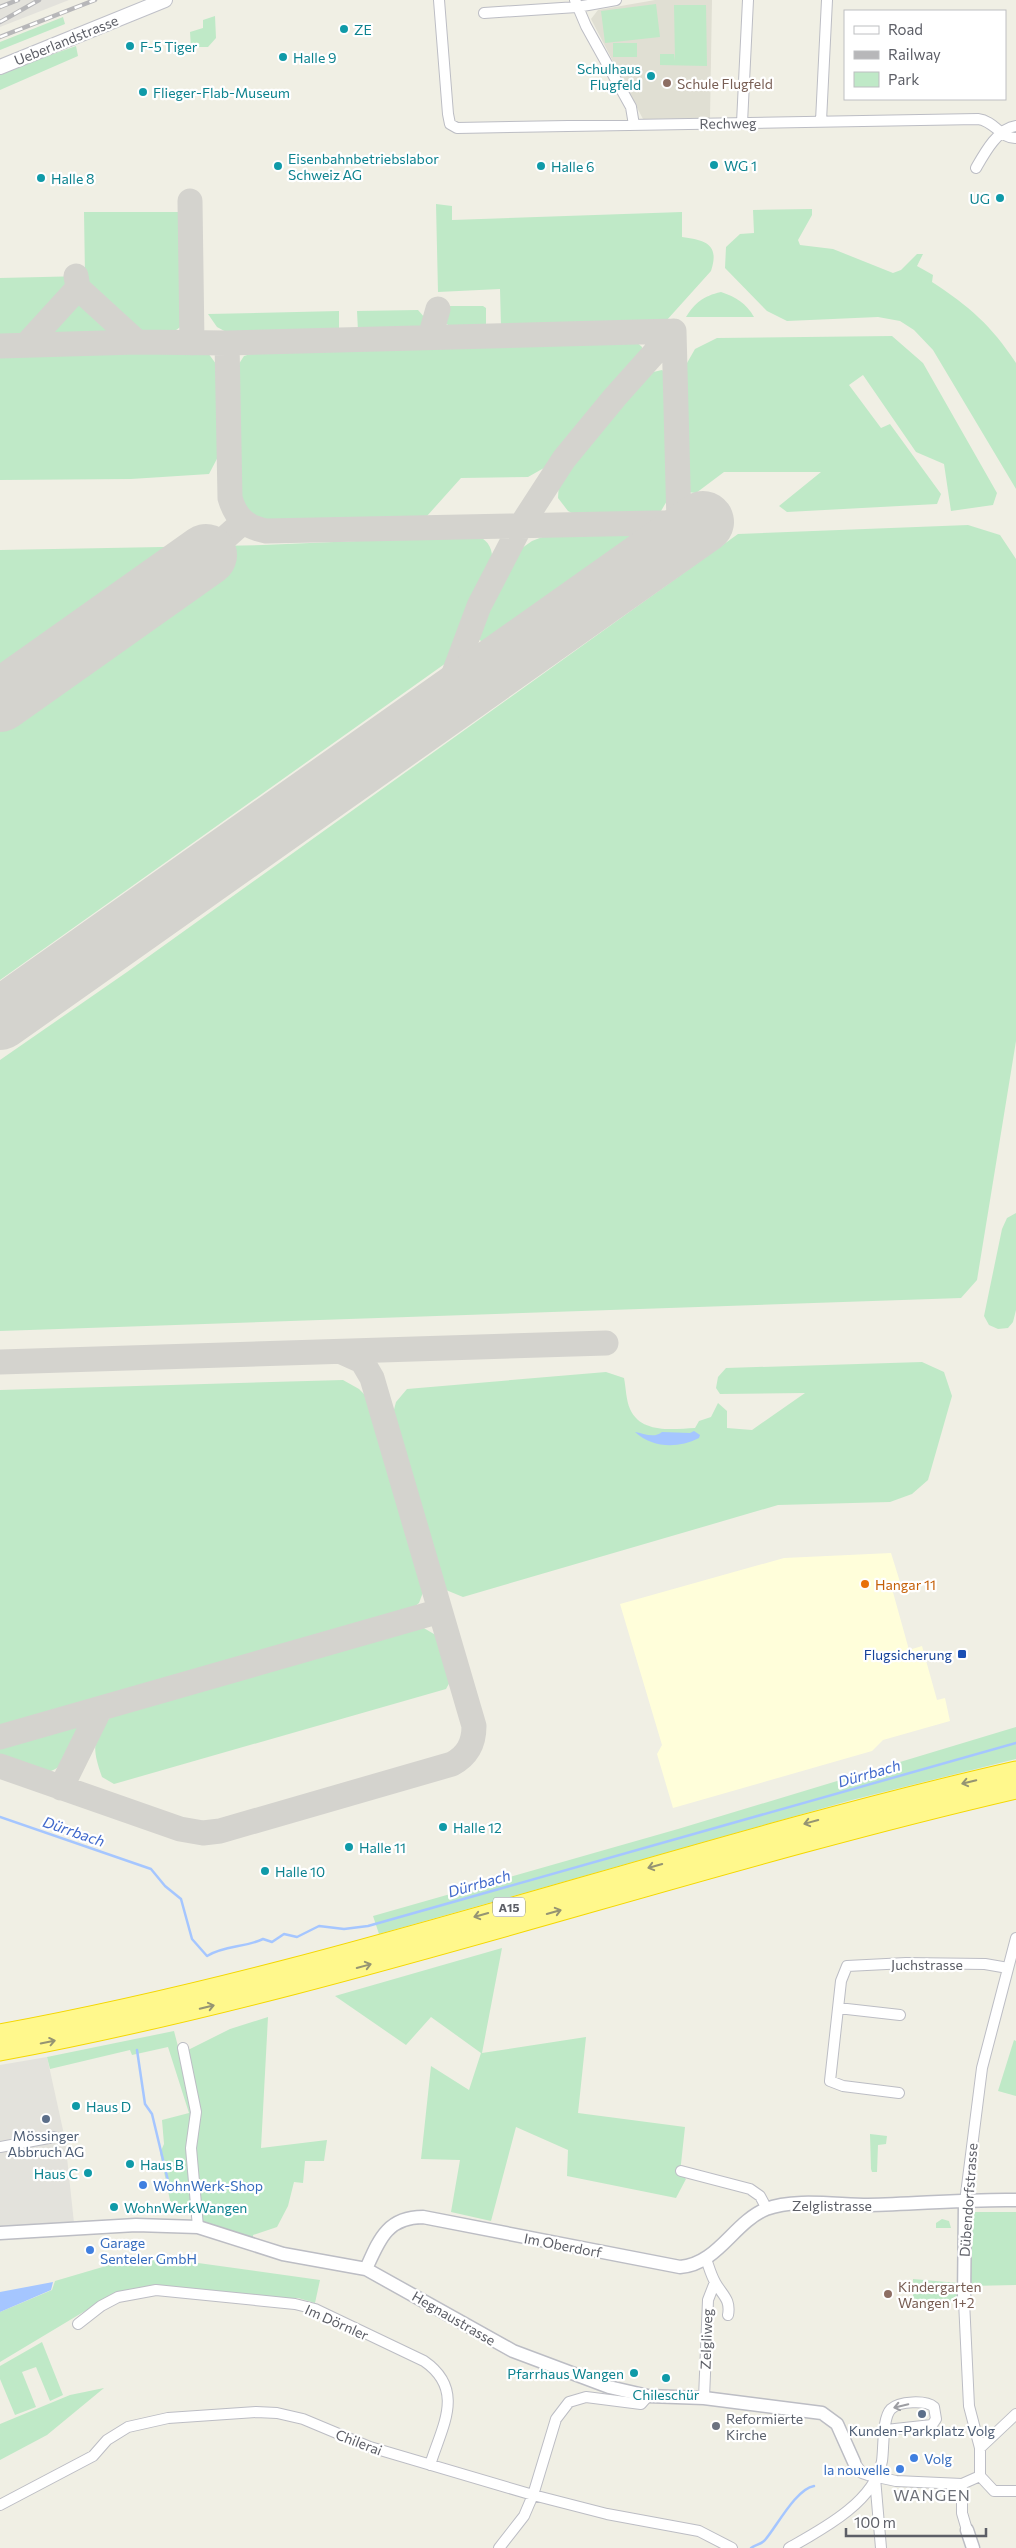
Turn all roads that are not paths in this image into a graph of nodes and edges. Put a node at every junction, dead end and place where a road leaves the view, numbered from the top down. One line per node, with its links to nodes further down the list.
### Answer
1 (439, 0): 11 (street, Rechweg)
2 (616, 0): 6 (street)
3 (748, 0): 10 (street)
4 (827, 0): 9 (street)
5 (165, 1): 8 (main road, Ueberlandstrasse)
6 (576, 3): 7 (street); 11 (street)
7 (484, 13)
8 (0, 66)
9 (820, 121): 10 (street, Rechweg); 13 (street, Rechweg)
10 (742, 122): 11 (street, Rechweg)
11 (634, 125)
12 (1016, 126): 13 (street)
13 (1002, 134): 14 (street, Rechweg); 15 (street)
14 (1016, 138)
15 (976, 168)
16 (1016, 1771): 22 (highway, A15, one-way to 22)
17 (1016, 1788): 24 (highway, A15, one-way to 17)
18 (1016, 1938): 19 (street, Dübendorfstrasse)
19 (1011, 1963): 20 (street, Juchstrasse); 30 (street, Dübendorfstrasse)
20 (838, 2008): 21 (street); 25 (street)
21 (900, 2015)
22 (0, 2034)
23 (183, 2048): 32 (street)
24 (0, 2051)
25 (899, 2092)
26 (54, 2137): 27 (street)
27 (0, 2146)
28 (681, 2171): 31 (street)
29 (1016, 2200): 30 (street, Zelglistrasse)
30 (965, 2202): 31 (street, Zelglistrasse); 37 (street, Dübendorfstrasse)
31 (767, 2209): 34 (street, Im Oberdorf)
32 (198, 2227): 33 (street, Hegnaustrasse); 35 (street, Hegnaustrasse)
33 (0, 2233)
34 (706, 2259): 35 (street, Im Oberdorf); 36 (street, Zelgliweg)
35 (366, 2269): 40 (street, Hegnaustrasse)
36 (715, 2282): 38 (street, Zelgliweg); 41 (street, Zelgliweg)
37 (964, 2301): 44 (street, Dübendorfstrasse)
38 (728, 2315)
39 (78, 2324): 46 (street, Im Dörnler)
40 (648, 2396): 41 (street, Hegnaustrasse); 51 (street)
41 (704, 2398): 45 (street, Hegnaustrasse)
42 (1016, 2414): 44 (street)
43 (886, 2430): 43 (street, one-way to 43); 48 (street)
44 (980, 2448): 47 (street, Dübendorfstrasse)
45 (854, 2462): 48 (street, Hegnaustrasse)
46 (430, 2465): 51 (street, Chilerai); 52 (street, Chilerai)
47 (980, 2476): 49 (street); 50 (street)
48 (875, 2478): 49 (street, Hegnaustrasse); 56 (street); 57 (street)
49 (962, 2484): 53 (street)
50 (1016, 2491)
51 (533, 2495): 54 (street); 55 (street, Chilerai)
52 (0, 2505)
53 (966, 2530): 58 (street)
54 (499, 2548)
55 (732, 2548)
56 (789, 2548)
57 (881, 2548)
58 (973, 2548)

